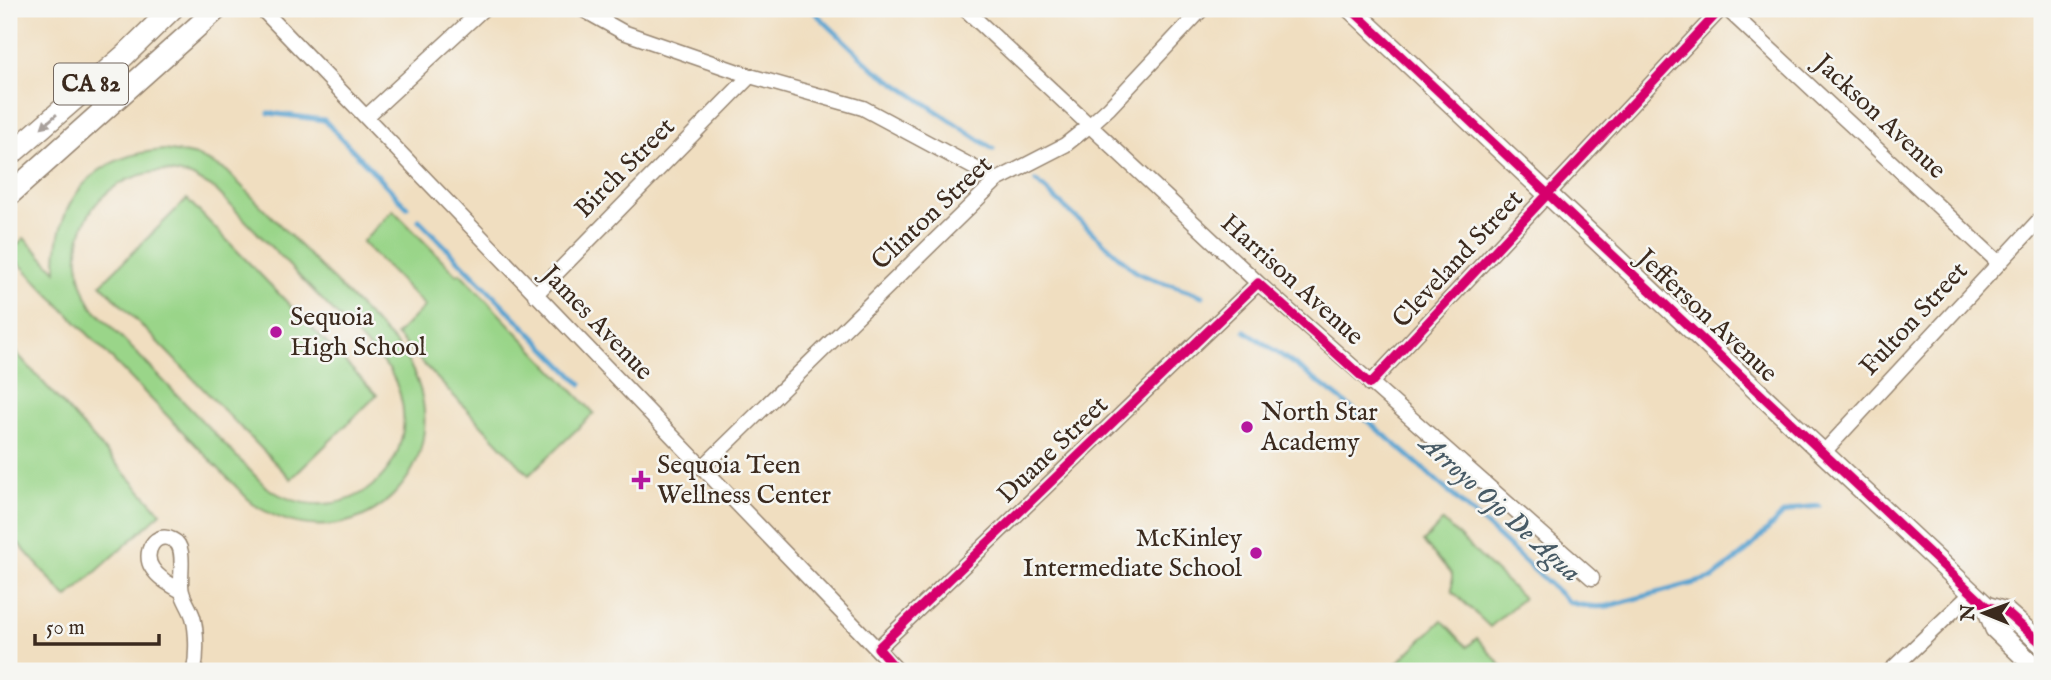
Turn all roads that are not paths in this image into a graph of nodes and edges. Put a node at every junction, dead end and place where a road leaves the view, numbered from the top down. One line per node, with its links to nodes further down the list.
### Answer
1 (172, 9): 14 (main road, CA 82, one-way to 14)
2 (217, 9): 17 (main road, CA 82)
3 (262, 9): 12 (street, James Avenue)
4 (483, 9): 12 (street)
5 (582, 9): 11 (street)
6 (965, 9): 13 (street, Harrison Avenue)
7 (1202, 9): 13 (street, Clinton Street)
8 (1350, 9): 16 (main road, Jefferson Avenue)
9 (1721, 9): 16 (street, Cleveland Street)
10 (1727, 9): 19 (street, Jackson Avenue)
11 (750, 76): 15 (street); 21 (street, Birch Street)
12 (366, 117): 21 (street, James Avenue)
13 (1090, 126): 15 (street, Clinton Street); 20 (street, Harrison Avenue)
14 (9, 156)
15 (997, 180): 24 (street, Clinton Street)
16 (1547, 194): 22 (street, Cleveland Street); 23 (main road, Jefferson Avenue)
17 (9, 195)
18 (2042, 217): 19 (street, Fulton Street)
19 (1998, 262): 23 (street, Fulton Street)
20 (1258, 283): 22 (street, Harrison Avenue); 29 (street, Duane Street)
21 (535, 295): 24 (street, James Avenue)
22 (1370, 384): 25 (street, Harrison Avenue)
23 (1822, 454): 27 (main road, Jefferson Avenue)
24 (703, 467): 29 (street, James Avenue)
25 (1592, 578)
26 (181, 591): 30 (street)
27 (1979, 600): 28 (main road, Jefferson Avenue); 32 (street); 33 (main road, Jefferson Avenue)
28 (2042, 644)
29 (878, 648): 31 (street, James Avenue)
30 (194, 671)
31 (898, 671)
32 (1890, 671)
33 (2039, 671)

